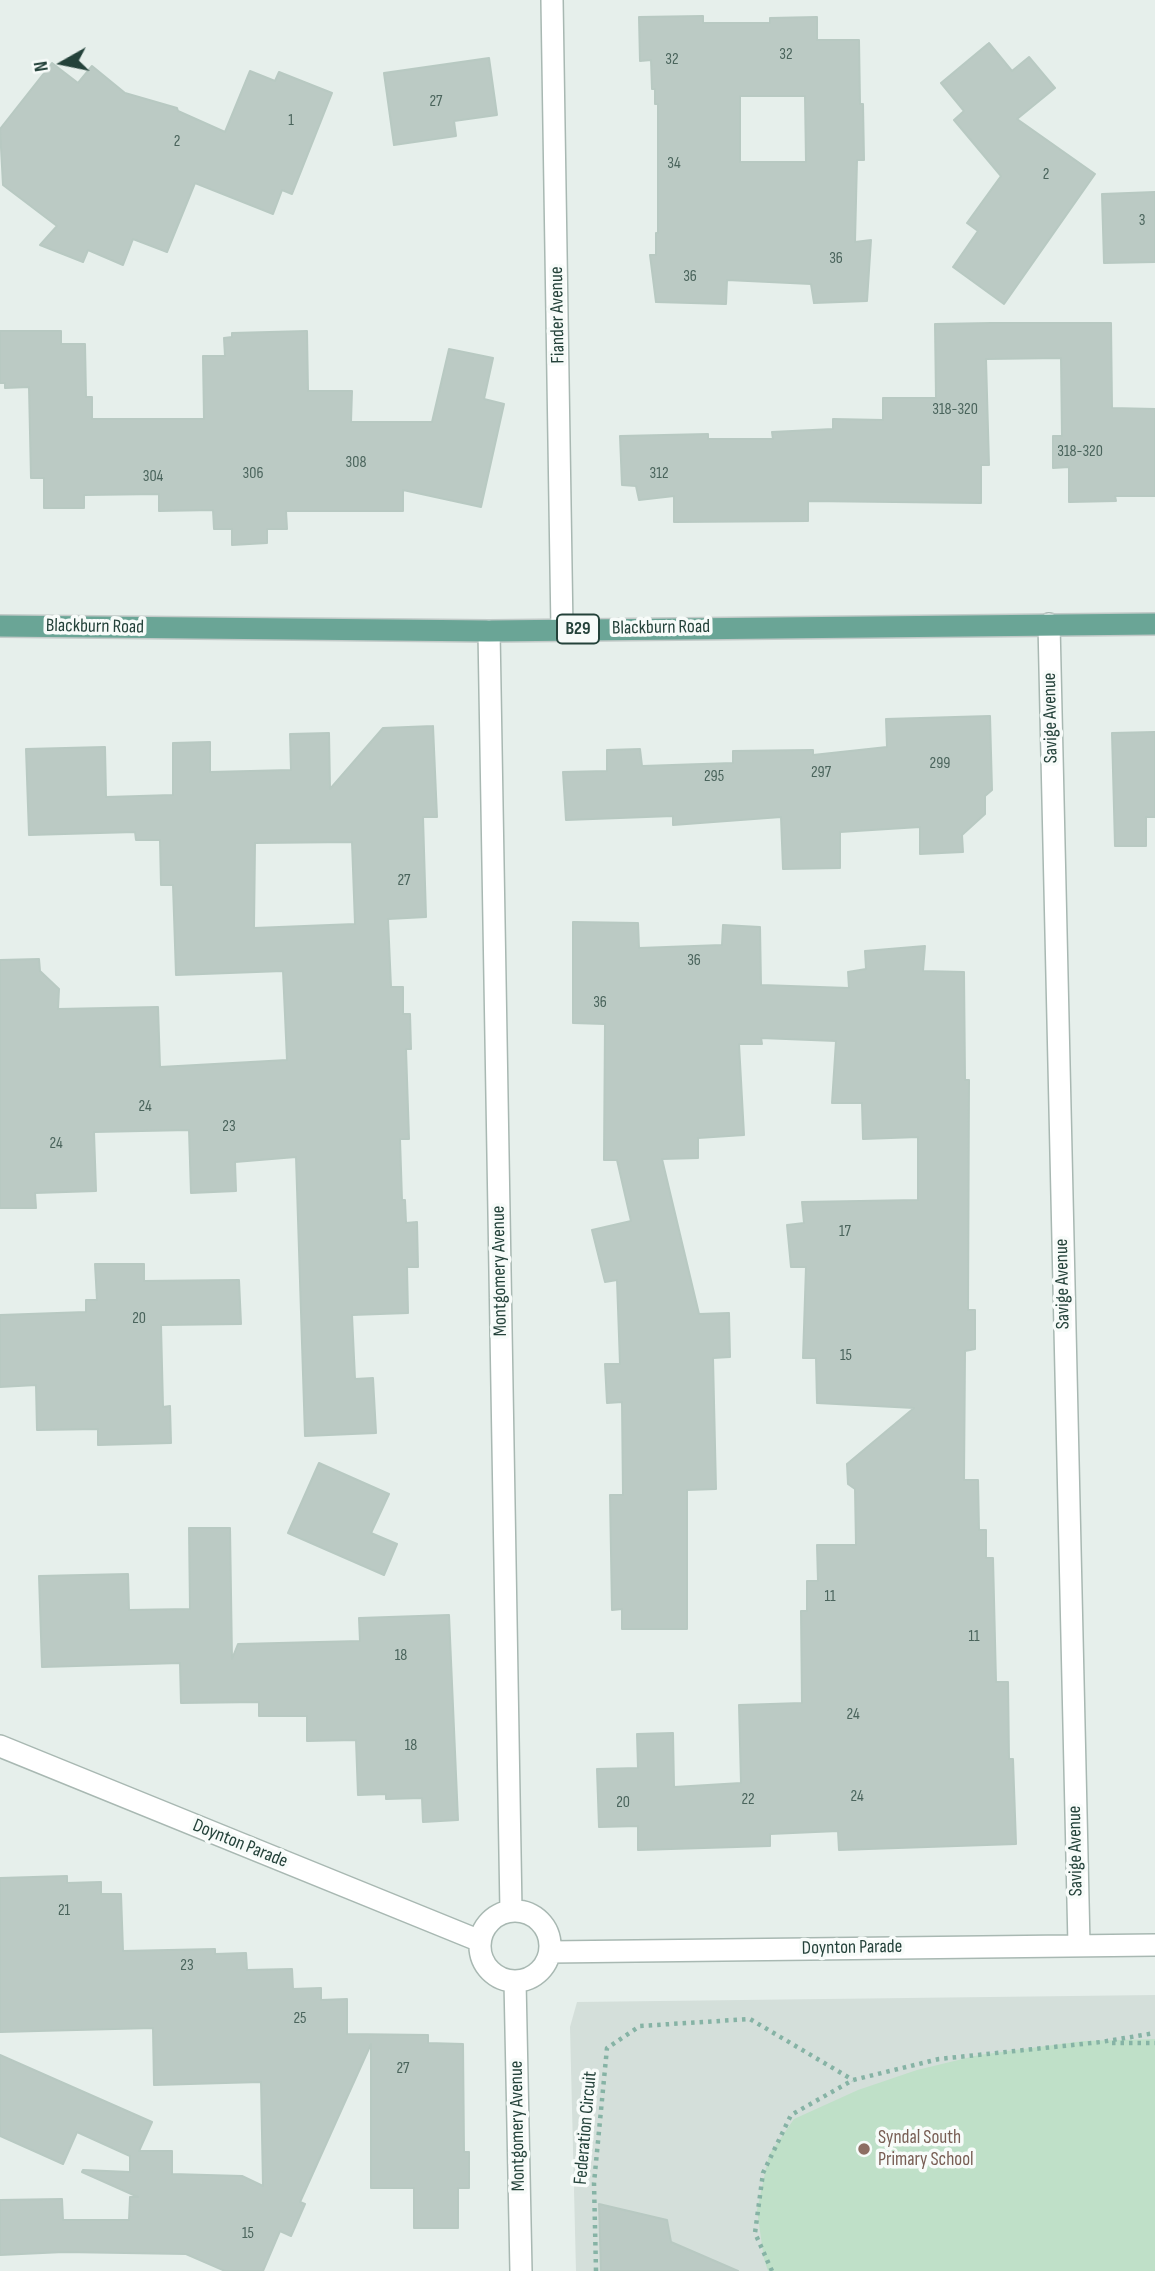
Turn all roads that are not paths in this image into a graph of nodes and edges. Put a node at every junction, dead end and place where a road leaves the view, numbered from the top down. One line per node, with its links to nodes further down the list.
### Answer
1 (552, 0): 5 (street, Fiander Avenue)
2 (1049, 624): 3 (main road, Blackburn Road / B29); 5 (main road, Blackburn Road / B29); 10 (street, Savige Avenue)
3 (1155, 624)
4 (0, 626): 6 (main road, Blackburn Road / B29)
5 (562, 629): 6 (main road, Blackburn Road / B29)
6 (489, 631): 8 (street, Montgomery Avenue)
7 (0, 1746): 9 (street, Doynton Parade)
8 (511, 1911): 9 (street); 12 (street)
9 (480, 1941): 13 (street)
10 (1079, 1945): 11 (street, Doynton Parade); 12 (street, Doynton Parade)
11 (1155, 1945)
12 (550, 1952): 13 (street)
13 (515, 1981): 14 (street, Montgomery Avenue)
14 (522, 2271)

